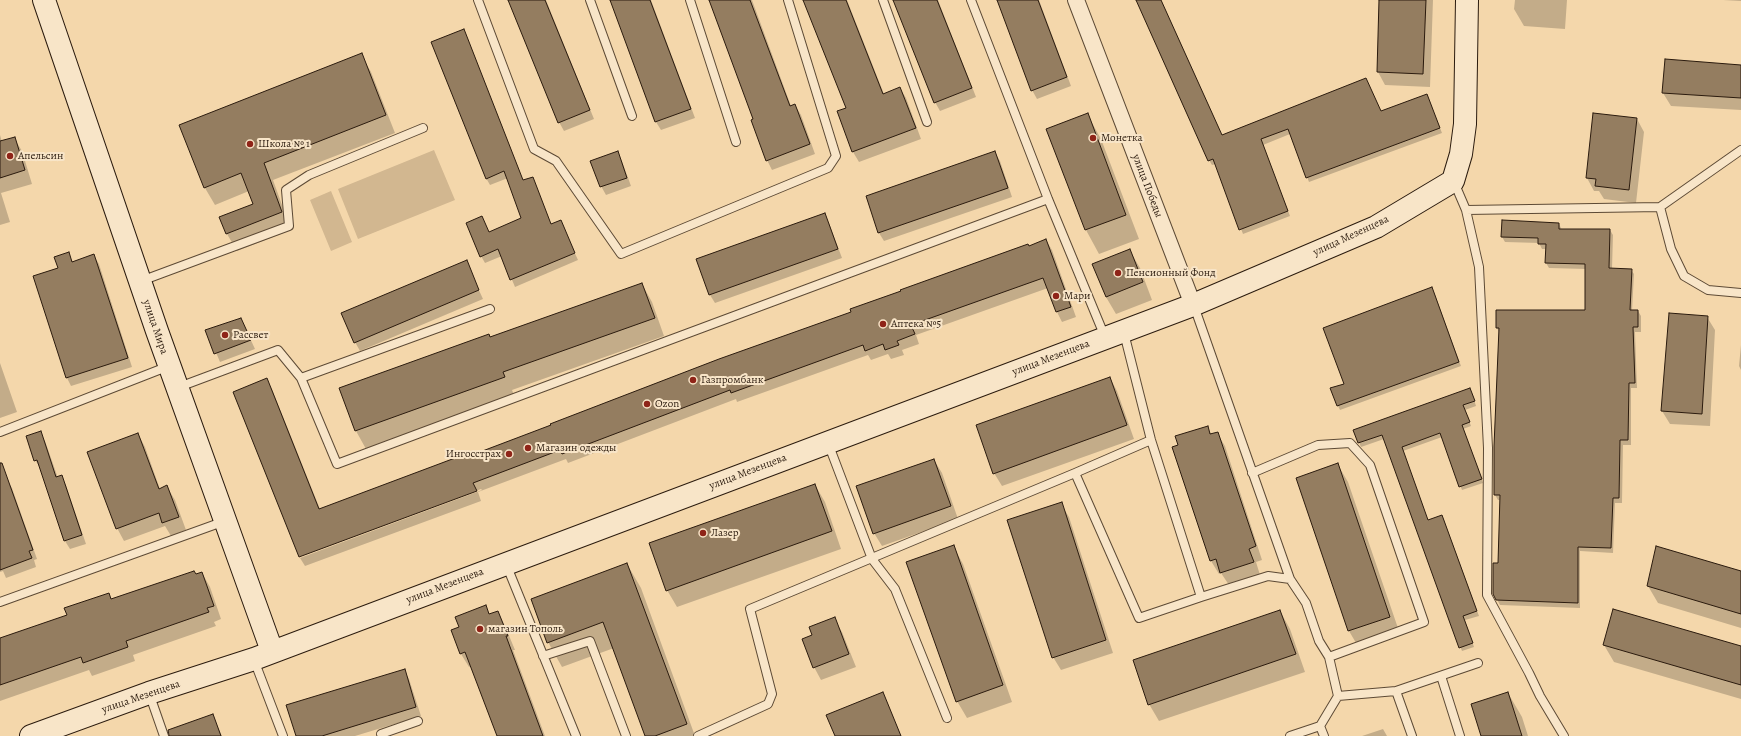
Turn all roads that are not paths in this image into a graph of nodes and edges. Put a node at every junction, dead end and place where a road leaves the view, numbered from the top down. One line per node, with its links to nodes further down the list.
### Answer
1 (44, 0): 19 (main road, улица Мира)
2 (478, 0): 5 (lane)
3 (590, 0): 10 (lane)
4 (690, 0): 13 (lane)
5 (788, 0)
6 (883, 0): 11 (lane)
7 (970, 0): 16 (lane)
8 (1076, 0): 21 (street, улица Победы)
9 (1467, 0): 15 (main road)
10 (632, 116)
11 (927, 122)
12 (423, 128): 19 (lane)
13 (736, 142)
14 (1741, 150): 17 (lane)
15 (1453, 181): 18 (lane); 21 (main road, улица Мезенцева)
16 (1048, 200): 23 (lane); 25 (lane)
17 (1660, 207): 18 (lane); 20 (lane)
18 (1466, 210): 61 (lane)
19 (140, 282): 24 (main road, улица Мира)
20 (1741, 293)
21 (1193, 306): 23 (main road, улица Мезенцева); 31 (lane)
22 (490, 309): 25 (lane)
23 (1114, 335): 28 (lane); 29 (main road, улица Мезенцева)
24 (170, 366): 26 (main road, улица Мира); 27 (lane)
25 (301, 378): 26 (lane)
26 (177, 388): 32 (main road, улица Мира)
27 (0, 432)
28 (1151, 440): 30 (lane); 36 (lane)
29 (827, 442): 33 (lane); 34 (main road, улица Мезенцева)
30 (1075, 473): 33 (lane); 36 (lane)
31 (1252, 473): 35 (lane); 40 (lane)
32 (225, 521): 37 (lane); 38 (main road, улица Мира)
33 (872, 559): 46 (lane); 56 (lane)
34 (506, 563): 38 (main road, улица Мезенцева); 39 (lane)
35 (1290, 579): 36 (lane); 40 (lane)
36 (1201, 597)
37 (0, 602)
38 (263, 655): 44 (main road, улица Мезенцева); 53 (lane)
39 (543, 656): 54 (lane); 55 (lane)
40 (1329, 657): 45 (lane)
41 (1478, 663): 42 (lane)
42 (1441, 676): 43 (lane); 60 (lane)
43 (1396, 691): 45 (lane); 59 (lane)
44 (149, 693): 49 (main road, улица Мезенцева); 52 (lane)
45 (1338, 696): 48 (lane)
46 (947, 718)
47 (418, 721): 50 (lane)
48 (1320, 726): 57 (lane); 58 (lane)
49 (58, 732): 51 (main road, улица Мезенцева)
50 (379, 735)
51 (31, 736)
52 (164, 736)
53 (282, 736)
54 (576, 736)
55 (626, 736)
56 (698, 736)
57 (1290, 736)
58 (1324, 736)
59 (1412, 736)
60 (1460, 736)
61 (1564, 736)

